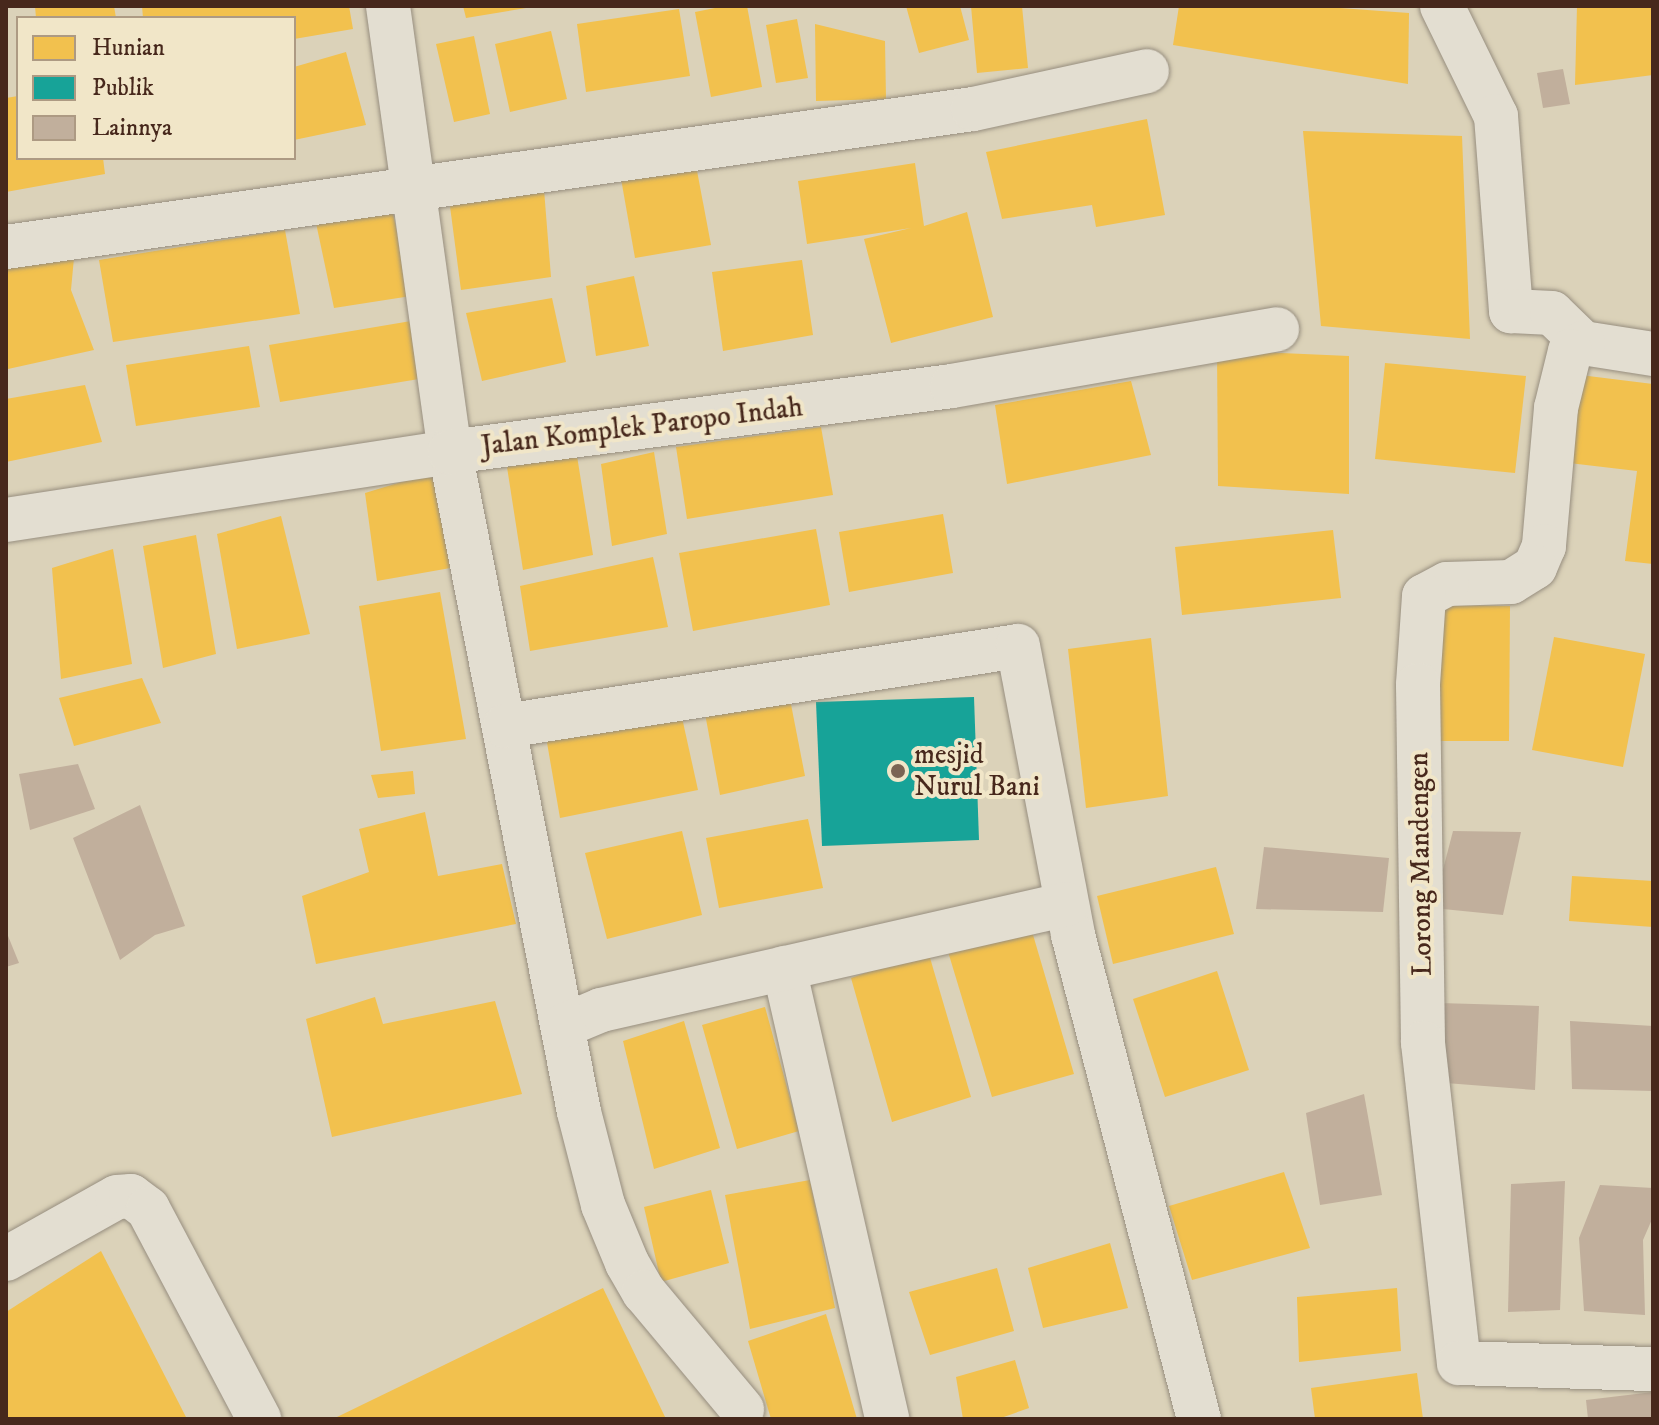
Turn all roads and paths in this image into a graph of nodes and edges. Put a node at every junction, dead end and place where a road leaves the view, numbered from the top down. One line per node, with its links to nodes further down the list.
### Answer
1 (388, 6): 4 (street)
2 (1442, 6): 7 (street)
3 (1147, 71): 4 (street)
4 (413, 187): 5 (street); 9 (street)
5 (6, 247)
6 (1277, 329): 9 (street, Jalan Komplek Paropo Indah)
7 (1583, 343): 8 (street); 16 (street, Lorong Mandengen)
8 (1653, 354)
9 (450, 452): 10 (street, Jalan Komplek Paropo Indah); 11 (street)
10 (6, 520)
11 (505, 726): 12 (street); 14 (street)
12 (1066, 904): 13 (street); 20 (street)
13 (784, 968): 14 (street); 19 (street)
14 (563, 1026): 17 (street)
15 (6, 1259): 18 (street)
16 (1653, 1369)
17 (742, 1409)
18 (259, 1419)
19 (887, 1419)
20 (1199, 1419)

